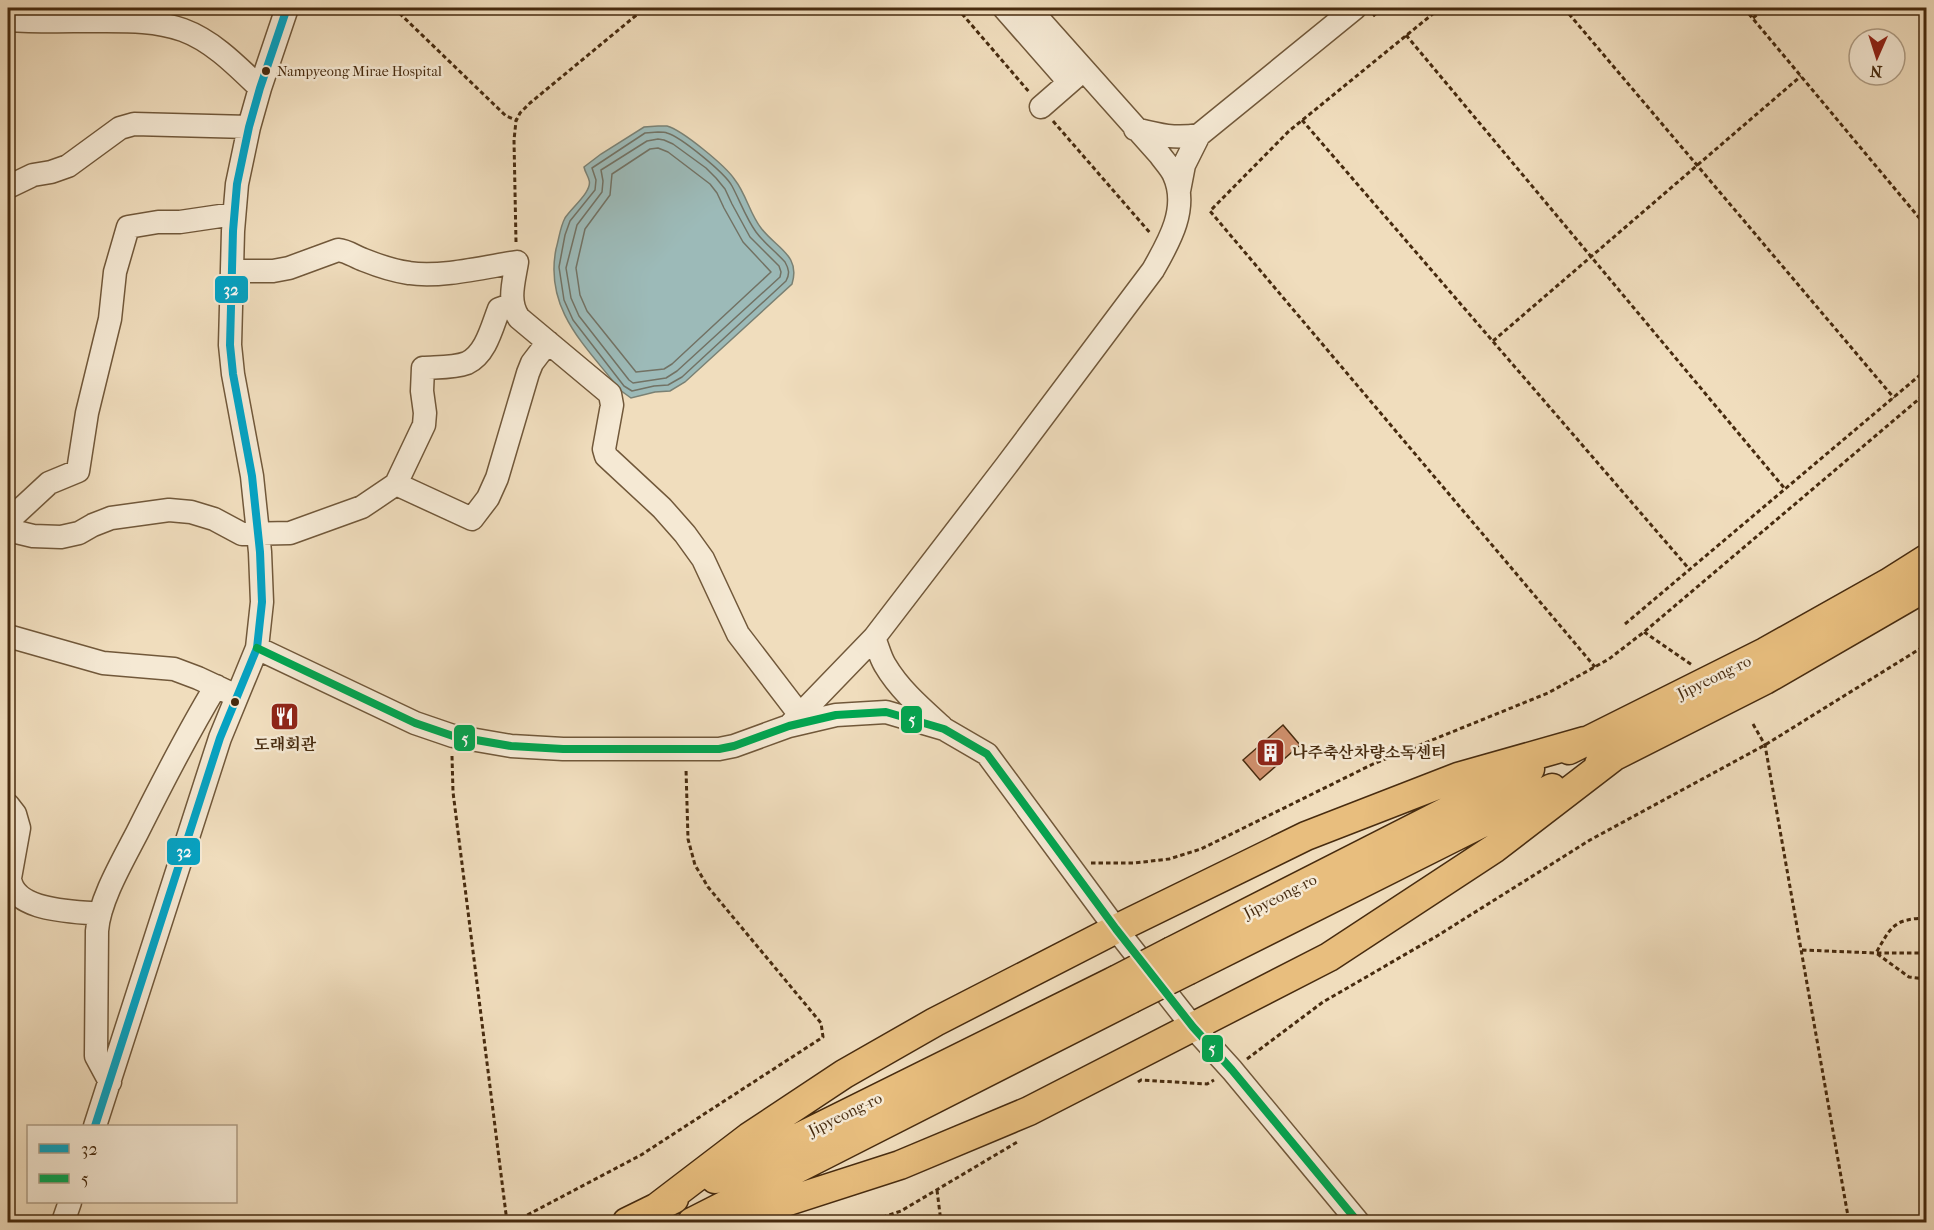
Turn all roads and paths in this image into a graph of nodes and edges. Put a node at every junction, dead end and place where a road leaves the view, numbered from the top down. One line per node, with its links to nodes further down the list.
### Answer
1 (287, 8): 16 (street)
2 (394, 8): 19 (path)
3 (645, 8): 19 (path)
4 (957, 8): 17 (path)
5 (1355, 8): 22 (street)
6 (1440, 8): 13 (path)
7 (1564, 8): 23 (path)
8 (1744, 8): 11 (path)
9 (1765, 8): 11 (path)
10 (1014, 9): 14 (street)
11 (1753, 18): 15 (path)
12 (8, 20): 16 (street)
13 (1406, 35): 18 (path); 29 (path)
14 (1076, 76): 17 (street); 21 (street)
15 (1801, 76): 23 (path); 27 (path)
16 (260, 88): 20 (street)
17 (1041, 107): 28 (path)
18 (1302, 120): 33 (path); 53 (path)
19 (516, 121): 30 (path)
20 (249, 127): 24 (street); 26 (street)
21 (1136, 129): 22 (street); 25 (street)
22 (1199, 135): 25 (street)
23 (1697, 165): 29 (path); 37 (path)
24 (8, 187)
25 (1179, 196): 28 (street)
26 (234, 214): 31 (street); 40 (street)
27 (1926, 226)
28 (1166, 247): 49 (street)
29 (1591, 257): 33 (path); 39 (path)
30 (517, 262): 31 (street); 32 (street)
31 (232, 271): 42 (street)
32 (513, 304): 34 (street); 38 (street)
33 (1493, 341): 44 (path)
34 (548, 342): 38 (street); 56 (street)
35 (1926, 370): 37 (path)
36 (1926, 393): 47 (path)
37 (1894, 398): 39 (path)
38 (396, 484): 42 (street)
39 (1785, 489): 44 (path)
40 (8, 521)
41 (8, 530): 42 (street)
42 (258, 534): 51 (street)
43 (1926, 559): 60 (main road, Jipyeong-ro)
44 (1690, 570): 46 (path)
45 (1926, 587): 63 (main road, Jipyeong-ro)
46 (1625, 624)
47 (1644, 632): 52 (path); 53 (path)
48 (8, 636): 54 (street)
49 (874, 638): 56 (street); 58 (street)
50 (1926, 645): 61 (path)
51 (257, 648): 55 (street); 59 (street)
52 (1692, 666)
53 (1595, 667): 65 (path)
54 (216, 686): 55 (street); 66 (street)
55 (237, 696): 77 (street)
56 (794, 721): 58 (street); 62 (street)
57 (1753, 724): 61 (path)
58 (944, 729): 65 (street)
59 (453, 736): 62 (street); 85 (path)
60 (1585, 741): 68 (main road); 72 (main road, Jipyeong-ro)
61 (1765, 745): 69 (path); 76 (path)
62 (685, 750): 86 (path)
63 (1616, 756): 72 (main road, Jipyeong-ro); 75 (main road)
64 (8, 806): 66 (street)
65 (1067, 863): 68 (street)
66 (99, 914): 77 (street)
67 (1926, 918): 70 (path)
68 (1116, 929): 75 (street); 83 (main road)
69 (1802, 950): 70 (path); 93 (path)
70 (1875, 953): 71 (path); 73 (path)
71 (1926, 954)
72 (1181, 961): 74 (main road, Jipyeong-ro, bridge)
73 (1926, 979)
74 (1124, 989): 83 (main road, Jipyeong-ro); 88 (main road, Jipyeong-ro)
75 (1193, 1027): 76 (street); 89 (main road)
76 (1232, 1070): 78 (path); 92 (street)
77 (110, 1082): 79 (street)
78 (1130, 1086)
79 (95, 1125)
80 (1024, 1138): 81 (path)
81 (937, 1190): 90 (path); 91 (path)
82 (70, 1203): 84 (street)
83 (656, 1208): 87 (main road, Jipyeong-ro)
84 (63, 1222)
85 (507, 1222)
86 (514, 1222)
87 (627, 1222)
88 (692, 1222)
89 (723, 1222)
90 (868, 1222)
91 (941, 1222)
92 (1358, 1222)
93 (1849, 1222)

